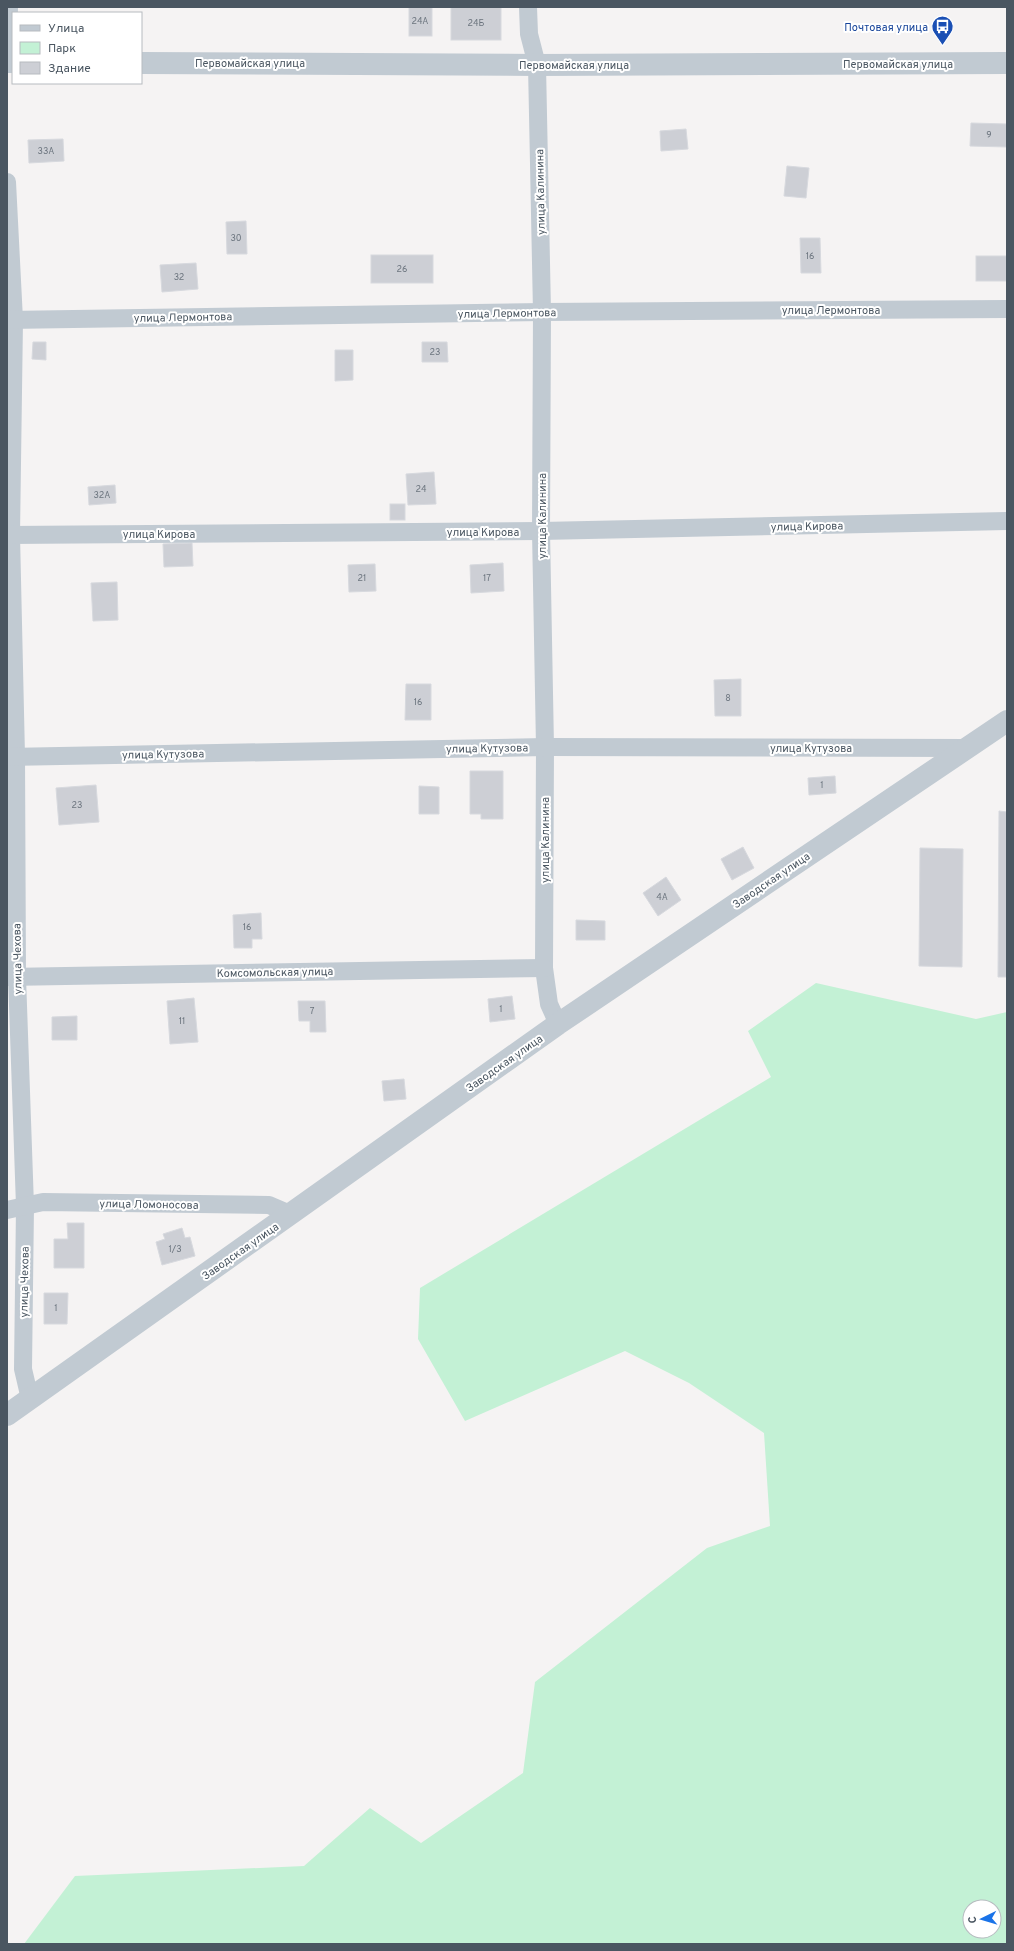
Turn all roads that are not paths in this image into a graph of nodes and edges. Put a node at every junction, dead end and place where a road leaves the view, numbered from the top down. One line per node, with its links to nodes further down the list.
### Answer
1 (8, 7): 3 (street)
2 (528, 7): 6 (street, улица Калинина)
3 (9, 62)
4 (142, 63): 6 (street, Первомайская улица)
5 (1007, 63): 6 (street, Первомайская улица)
6 (537, 65): 9 (street, улица Калинина)
7 (7, 182): 10 (street, улица Чехова)
8 (1007, 308): 9 (street, улица Лермонтова)
9 (542, 312): 10 (street, улица Лермонтова); 12 (street, улица Калинина)
10 (11, 320): 13 (street, улица Чехова)
11 (1007, 521): 12 (street, улица Кирова)
12 (541, 531): 13 (street, улица Кирова); 15 (street, улица Калинина)
13 (9, 535): 17 (street, улица Чехова)
14 (1007, 721): 16 (street, Заводская улица)
15 (545, 747): 16 (street, улица Кутузова); 17 (street, улица Кутузова); 18 (street, улица Калинина)
16 (968, 748): 20 (street, Заводская улица)
17 (12, 756): 19 (street, улица Чехова)
18 (544, 968): 19 (street, Комсомольская улица); 20 (street, улица Калинина)
19 (12, 977): 21 (street, улица Чехова)
20 (558, 1024): 23 (street, Заводская улица)
21 (25, 1206): 22 (street, улица Ломоносова); 23 (street, улица Ломоносова); 24 (street, улица Чехова)
22 (7, 1210)
23 (290, 1214): 24 (street, Заводская улица)
24 (30, 1399): 25 (street, Заводская улица)
25 (7, 1415)

